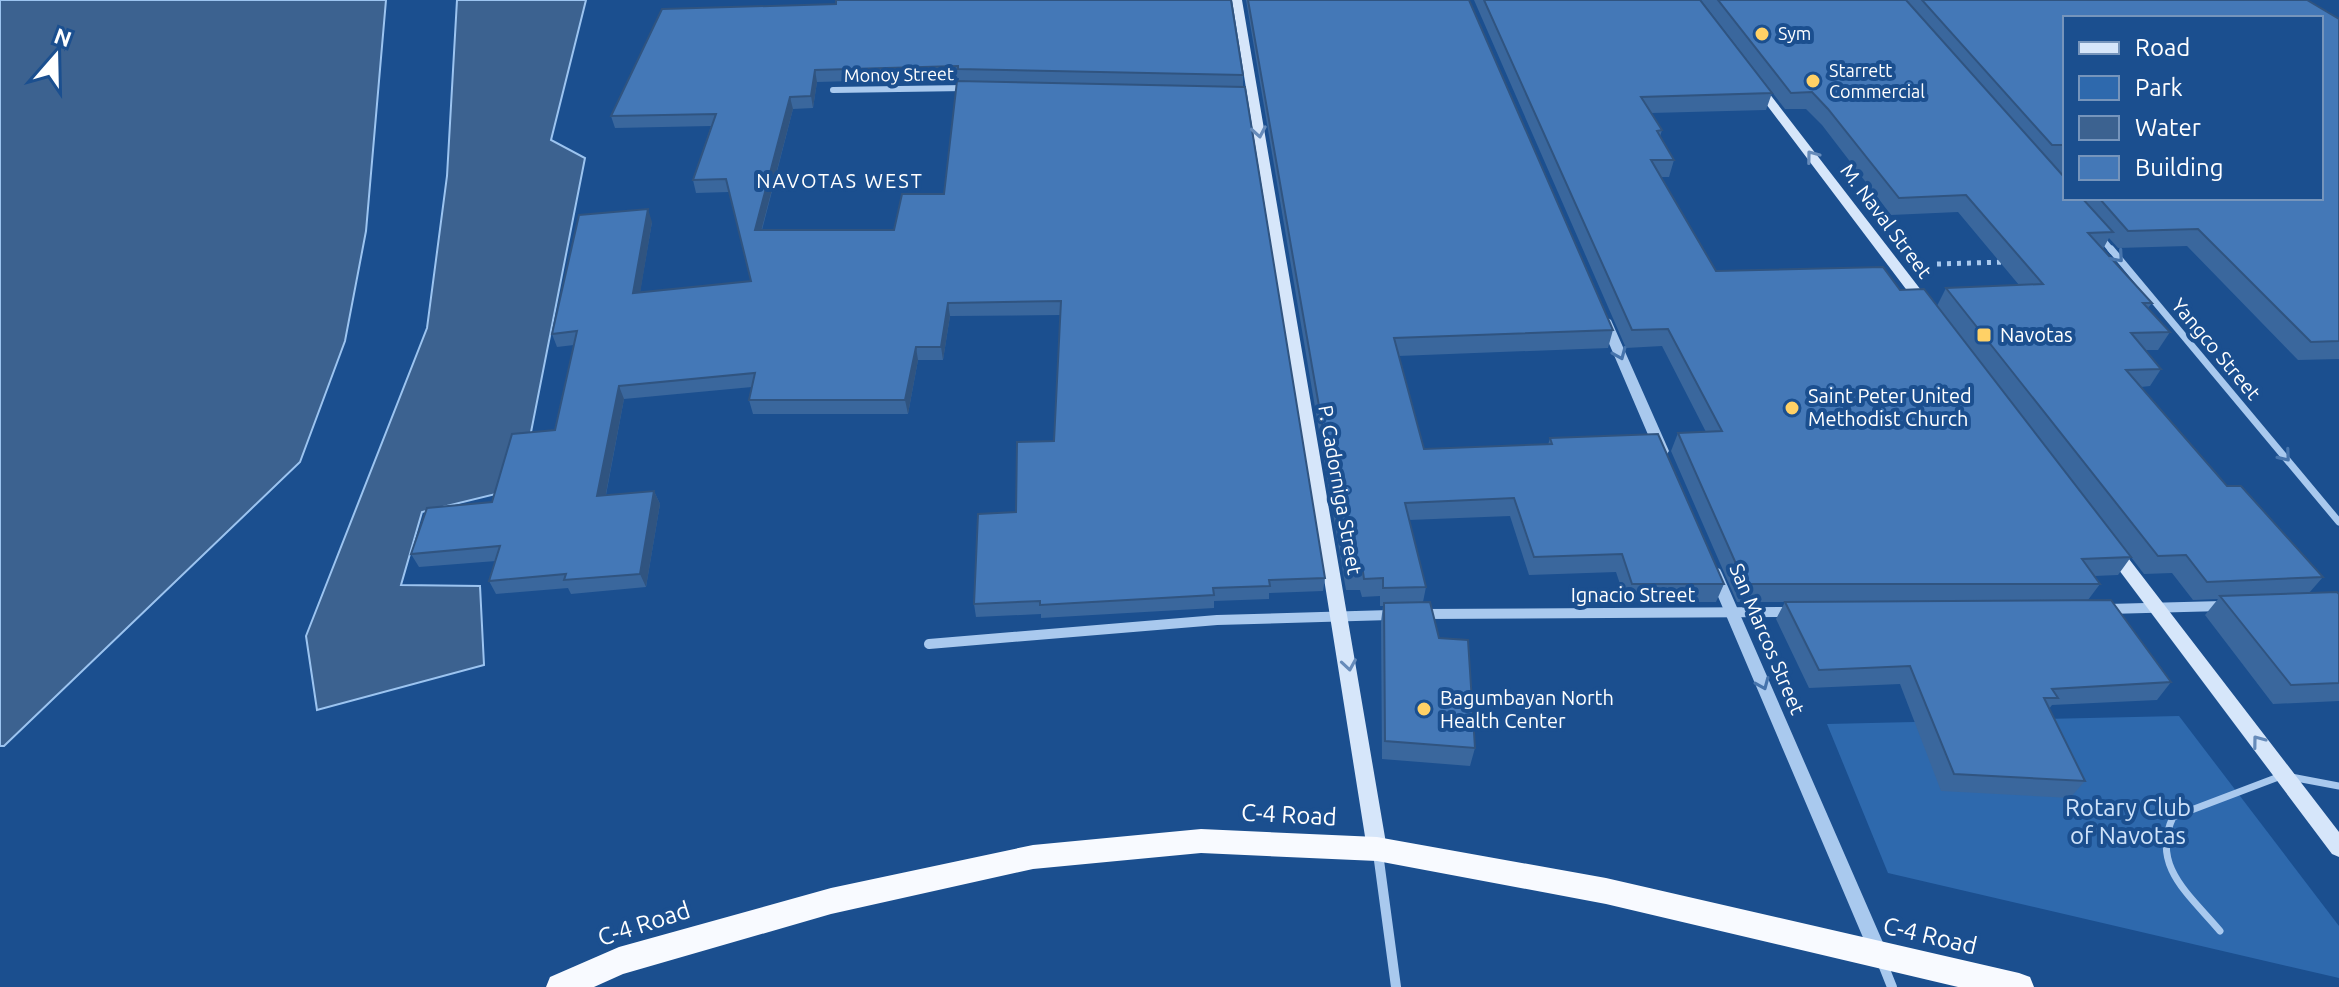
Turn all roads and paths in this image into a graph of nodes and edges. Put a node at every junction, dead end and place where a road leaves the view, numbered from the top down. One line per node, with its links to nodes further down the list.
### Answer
1 (1237, 0): 21 (main road, P. Cadorniga Street, one-way to 21)
2 (1750, 76): 7 (main road, M. Naval Street, one-way to 2)
3 (970, 87): 4 (street, Monoy Street)
4 (833, 90)
5 (2094, 229): 11 (street, Yangco Street, one-way to 11)
6 (2015, 261): 7 (path)
7 (1895, 265): 9 (main road, M. Naval Street)
8 (1600, 306): 10 (street, one-way to 10)
9 (1933, 314)
10 (1669, 467)
11 (2339, 522)
12 (2101, 535): 16 (main road)
13 (1707, 554): 18 (street, San Marcos Street)
14 (2233, 606): 16 (street)
15 (2095, 609): 16 (street)
16 (2158, 609): 23 (main road, one-way to 16)
17 (1795, 612): 18 (street, Ignacio Street)
18 (1732, 613): 20 (street, Ignacio Street); 28 (street, San Marcos Street, one-way to 28)
19 (1403, 614): 21 (street)
20 (1419, 614)
21 (1341, 615): 22 (street); 26 (main road, P. Cadorniga Street, one-way to 26)
22 (929, 644)
23 (2283, 775): 24 (lane); 25 (main road); 27 (lane)
24 (2339, 786)
25 (2339, 848)
26 (1377, 849): 28 (highway, C-4 Road); 29 (highway, C-4 Road); 30 (street, P. Cadorniga Street)
27 (2220, 931)
28 (1879, 955): 31 (street, San Marcos Street); 32 (highway, C-4 Road)
29 (561, 987)
30 (1396, 987)
31 (1892, 987)
32 (2019, 987)

